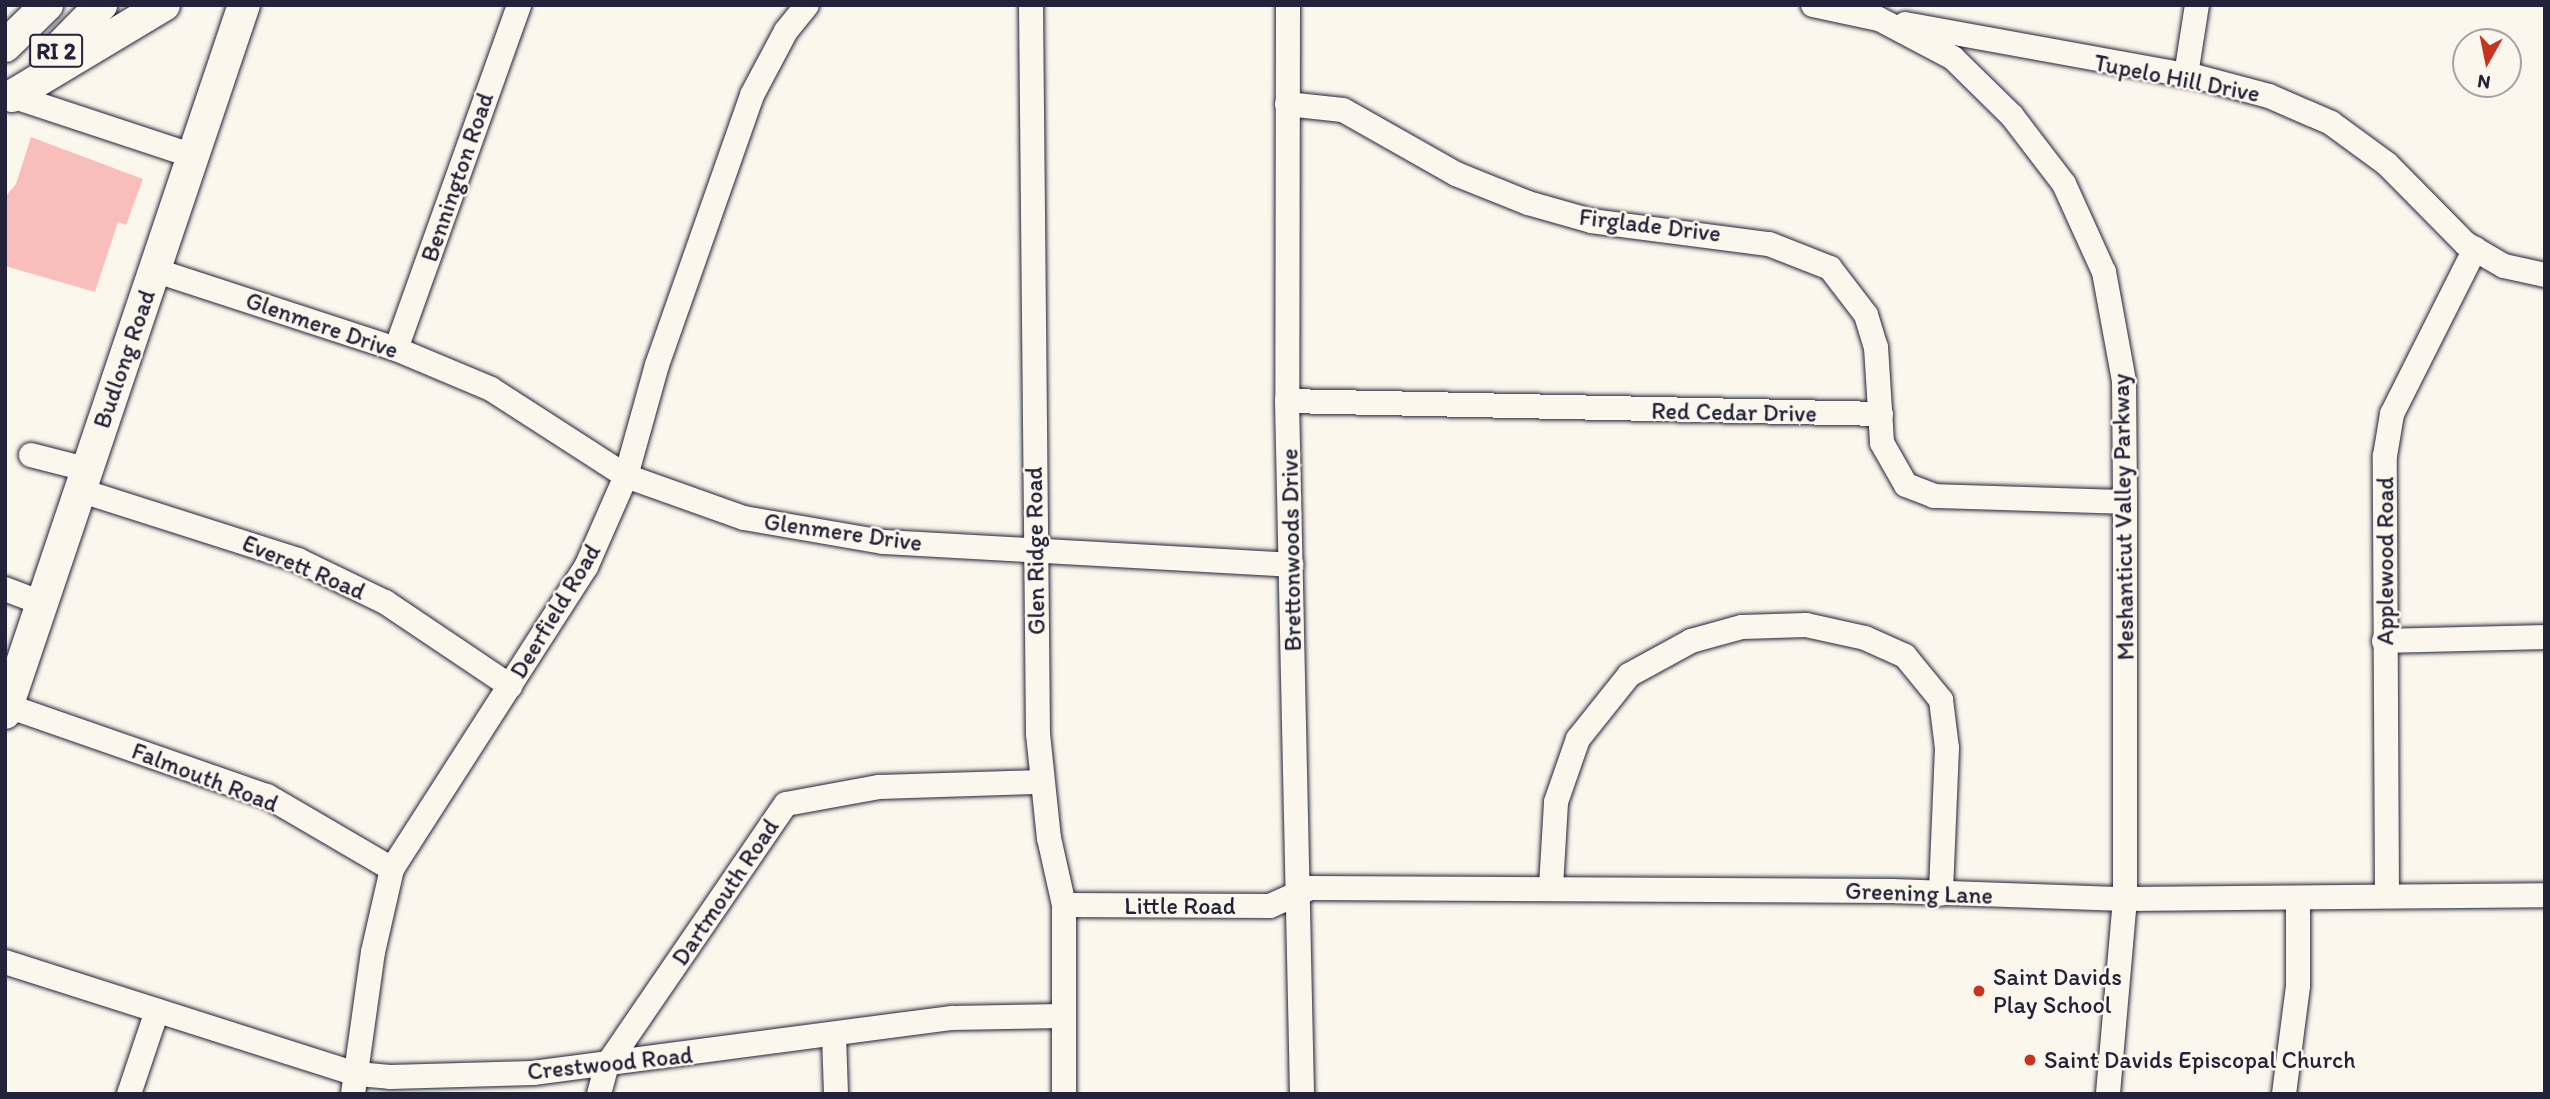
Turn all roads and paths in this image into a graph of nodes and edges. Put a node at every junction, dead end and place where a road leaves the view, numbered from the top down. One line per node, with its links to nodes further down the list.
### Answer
1 (101, 5): 14 (main road, RI 2)
2 (164, 5): 14 (main road)
3 (244, 5): 16 (main road, Budlong Road)
4 (519, 5): 20 (street, Bennington Road)
5 (807, 5): 24 (street, Deerfield Road)
6 (1031, 5): 27 (street, Glen Ridge Road)
7 (1288, 5): 15 (street, Brettonwoods Drive)
8 (1813, 5): 11 (street, Meshanticut Valley Parkway)
9 (2197, 5): 13 (street)
10 (38, 11): 12 (main road, RI 2)
11 (1879, 19): 13 (street, Tupelo Hill Drive); 26 (street, Meshanticut Valley Parkway)
12 (5, 46)
13 (2186, 75): 17 (street, Tupelo Hill Drive)
14 (8, 99): 16 (street)
15 (1287, 104): 21 (street, Brettonwoods Drive); 22 (street, Firglade Drive)
16 (193, 156): 18 (main road, Budlong Road)
17 (2475, 249): 19 (street, Tupelo Hill Drive); 32 (street, Applewood Road)
18 (155, 270): 20 (street, Glenmere Drive); 25 (main road, Budlong Road)
19 (2545, 275)
20 (396, 349): 24 (street, Glenmere Drive)
21 (1287, 401): 22 (street, Red Cedar Drive); 28 (street, Brettonwoods Drive)
22 (1881, 414): 26 (street)
23 (31, 455): 25 (street, Everett Road)
24 (626, 476): 27 (street, Glenmere Drive); 33 (street, Deerfield Road)
25 (83, 480): 30 (main road, Budlong Road); 33 (street, Everett Road)
26 (2125, 502): 43 (street, Meshanticut Valley Parkway)
27 (1034, 551): 28 (street, Glenmere Drive); 35 (street, Glen Ridge Road)
28 (1291, 565): 41 (street, Brettonwoods Drive)
29 (5, 589): 30 (street)
30 (42, 603): 34 (main road, Budlong Road)
31 (2545, 637): 32 (street)
32 (2384, 641): 38 (street, Applewood Road)
33 (510, 686): 36 (street, Deerfield Road)
34 (6, 710): 36 (street, Falmouth Road)
35 (1042, 782): 44 (street, Glen Ridge Road); 49 (street, Dartmouth Road)
36 (392, 869): 50 (street, Deerfield Road)
37 (1551, 887): 39 (street, Greening Lane); 39 (street); 41 (street, Greening Lane)
38 (2387, 893): 40 (street, Greening Lane); 42 (street, Greening Lane)
39 (1941, 894): 43 (street, Greening Lane)
40 (2545, 895)
41 (1295, 897): 44 (street, Little Road); 55 (street, Brettonwoods Drive)
42 (2298, 898): 43 (street, Greening Lane); 57 (street)
43 (2124, 899): 56 (street, Meshanticut Valley Parkway)
44 (1064, 905): 47 (street, Glen Ridge Road)
45 (5, 962): 46 (street, Crestwood Road)
46 (157, 1011): 50 (street, Crestwood Road); 51 (street)
47 (1062, 1016): 48 (street, Crestwood Road); 54 (street, Glen Ridge Road)
48 (834, 1035): 49 (street, Crestwood Road); 53 (street)
49 (607, 1065): 50 (street, Crestwood Road); 52 (street, Dartmouth Road)
50 (356, 1084)
51 (129, 1094)
52 (599, 1094)
53 (836, 1094)
54 (1064, 1094)
55 (1302, 1094)
56 (2108, 1094)
57 (2284, 1094)

